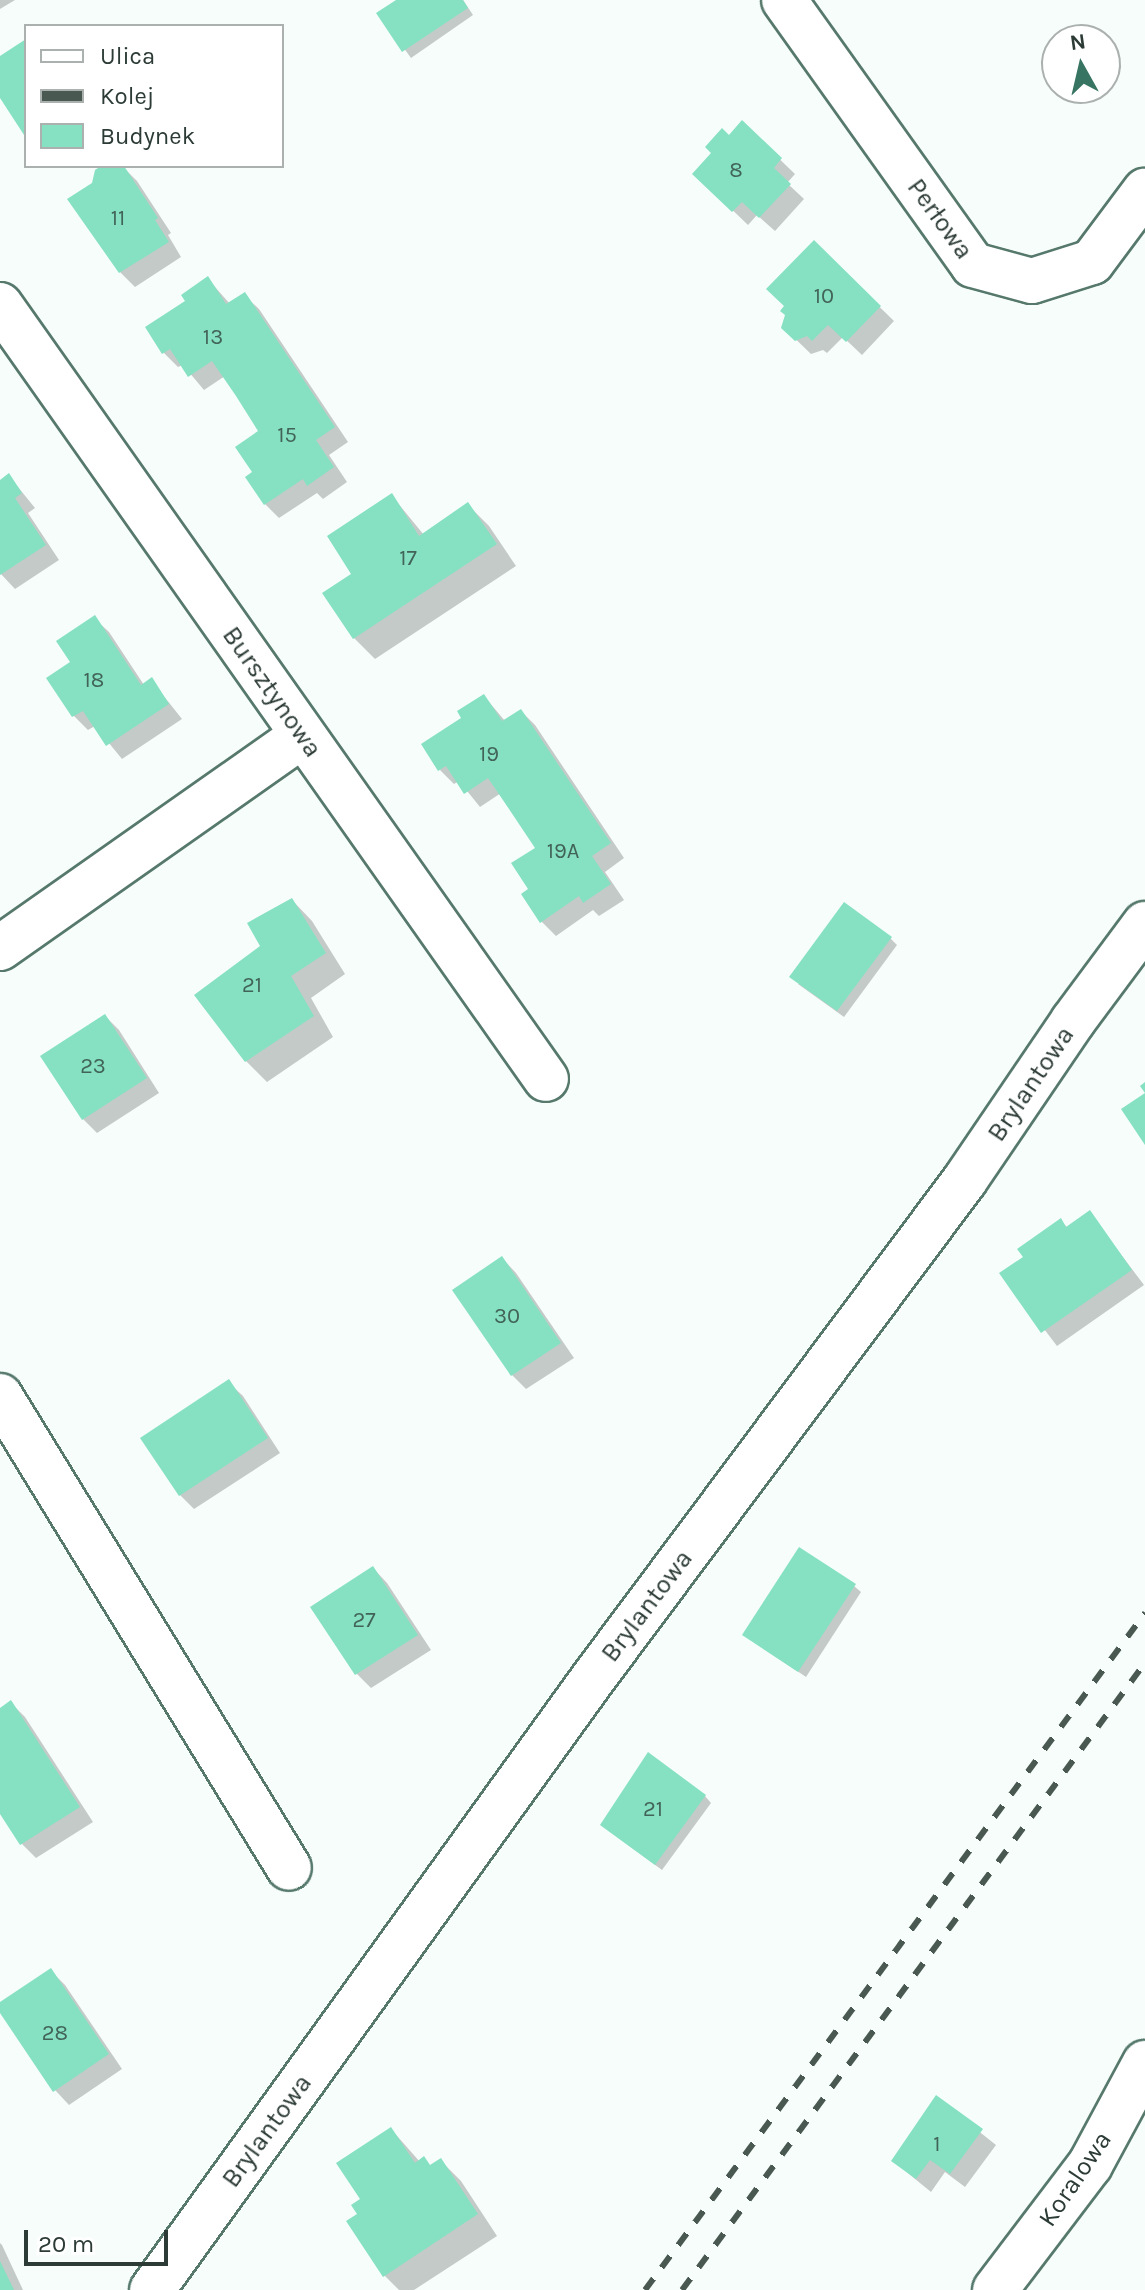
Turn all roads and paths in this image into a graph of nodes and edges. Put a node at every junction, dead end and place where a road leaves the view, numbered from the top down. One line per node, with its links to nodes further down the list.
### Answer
1 (784, 0): 2 (street, Perłowa)
2 (1145, 191)
3 (0, 305): 4 (street, Bursztynowa)
4 (303, 735): 6 (street); 7 (street, Bursztynowa)
5 (1145, 924): 11 (street, Brylantowa)
6 (0, 948)
7 (546, 1079)
8 (0, 1396): 9 (street)
9 (289, 1868)
10 (1145, 2063): 12 (street, Koralowa)
11 (152, 2290)
12 (995, 2290)

